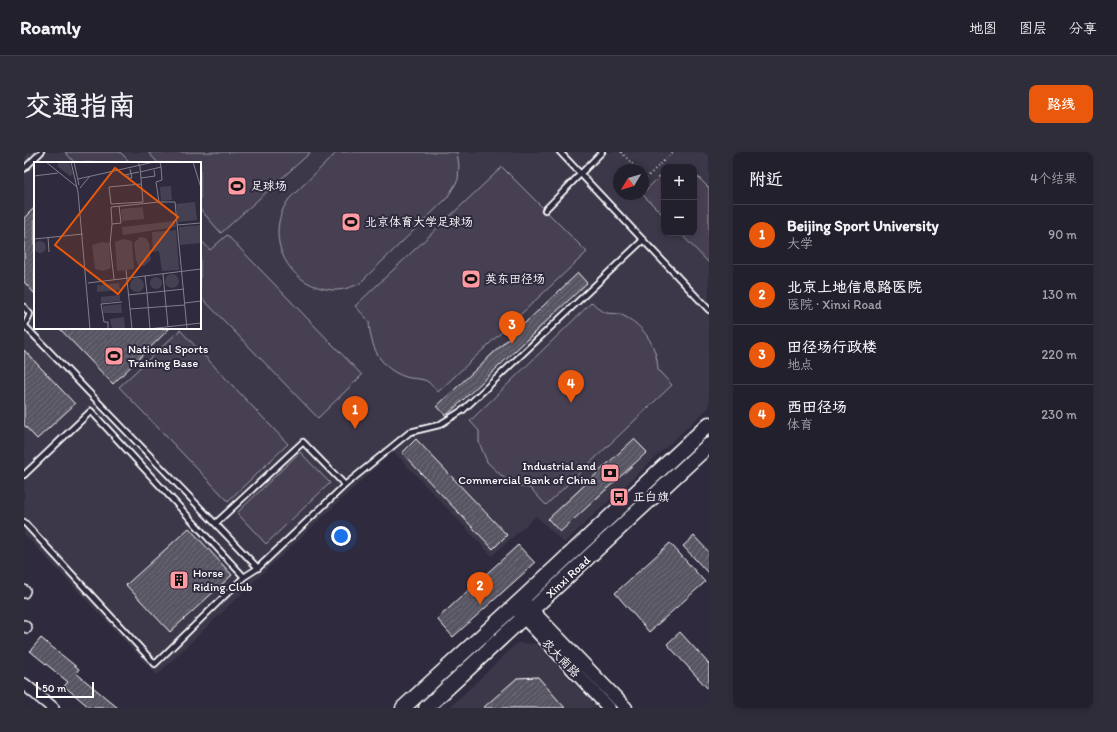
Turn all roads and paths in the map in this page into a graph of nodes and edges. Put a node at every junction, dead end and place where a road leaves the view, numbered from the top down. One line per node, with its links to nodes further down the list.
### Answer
1 (41, 152): 7 (lane)
2 (560, 152): 8 (lane)
3 (602, 152): 8 (lane)
4 (620, 152): 6 (path)
5 (673, 152): 9 (path)
6 (632, 164)
7 (24, 169)
8 (580, 173): 10 (lane); 11 (lane)
9 (649, 175)
10 (545, 210)
11 (643, 240): 13 (lane); 18 (lane)
12 (24, 307): 14 (lane)
13 (709, 310)
14 (24, 325): 20 (lane)
15 (709, 424): 23 (main road, Xinxi Road)
16 (709, 445): 24 (main road, Xinxi Road)
17 (24, 475): 22 (lane)
18 (345, 485): 20 (lane); 21 (lane)
19 (24, 522): 22 (lane)
20 (216, 523): 21 (lane)
21 (258, 568): 22 (lane)
22 (244, 577)
23 (518, 603): 24 (main road); 27 (main road, Xinxi Road)
24 (528, 614): 28 (main road, Xinxi Road); 29 (main road, 农大南路); 30 (main road, 农大南路)
25 (24, 684): 26 (street)
26 (53, 708)
27 (403, 708)
28 (426, 708)
29 (609, 708)
30 (626, 708)

